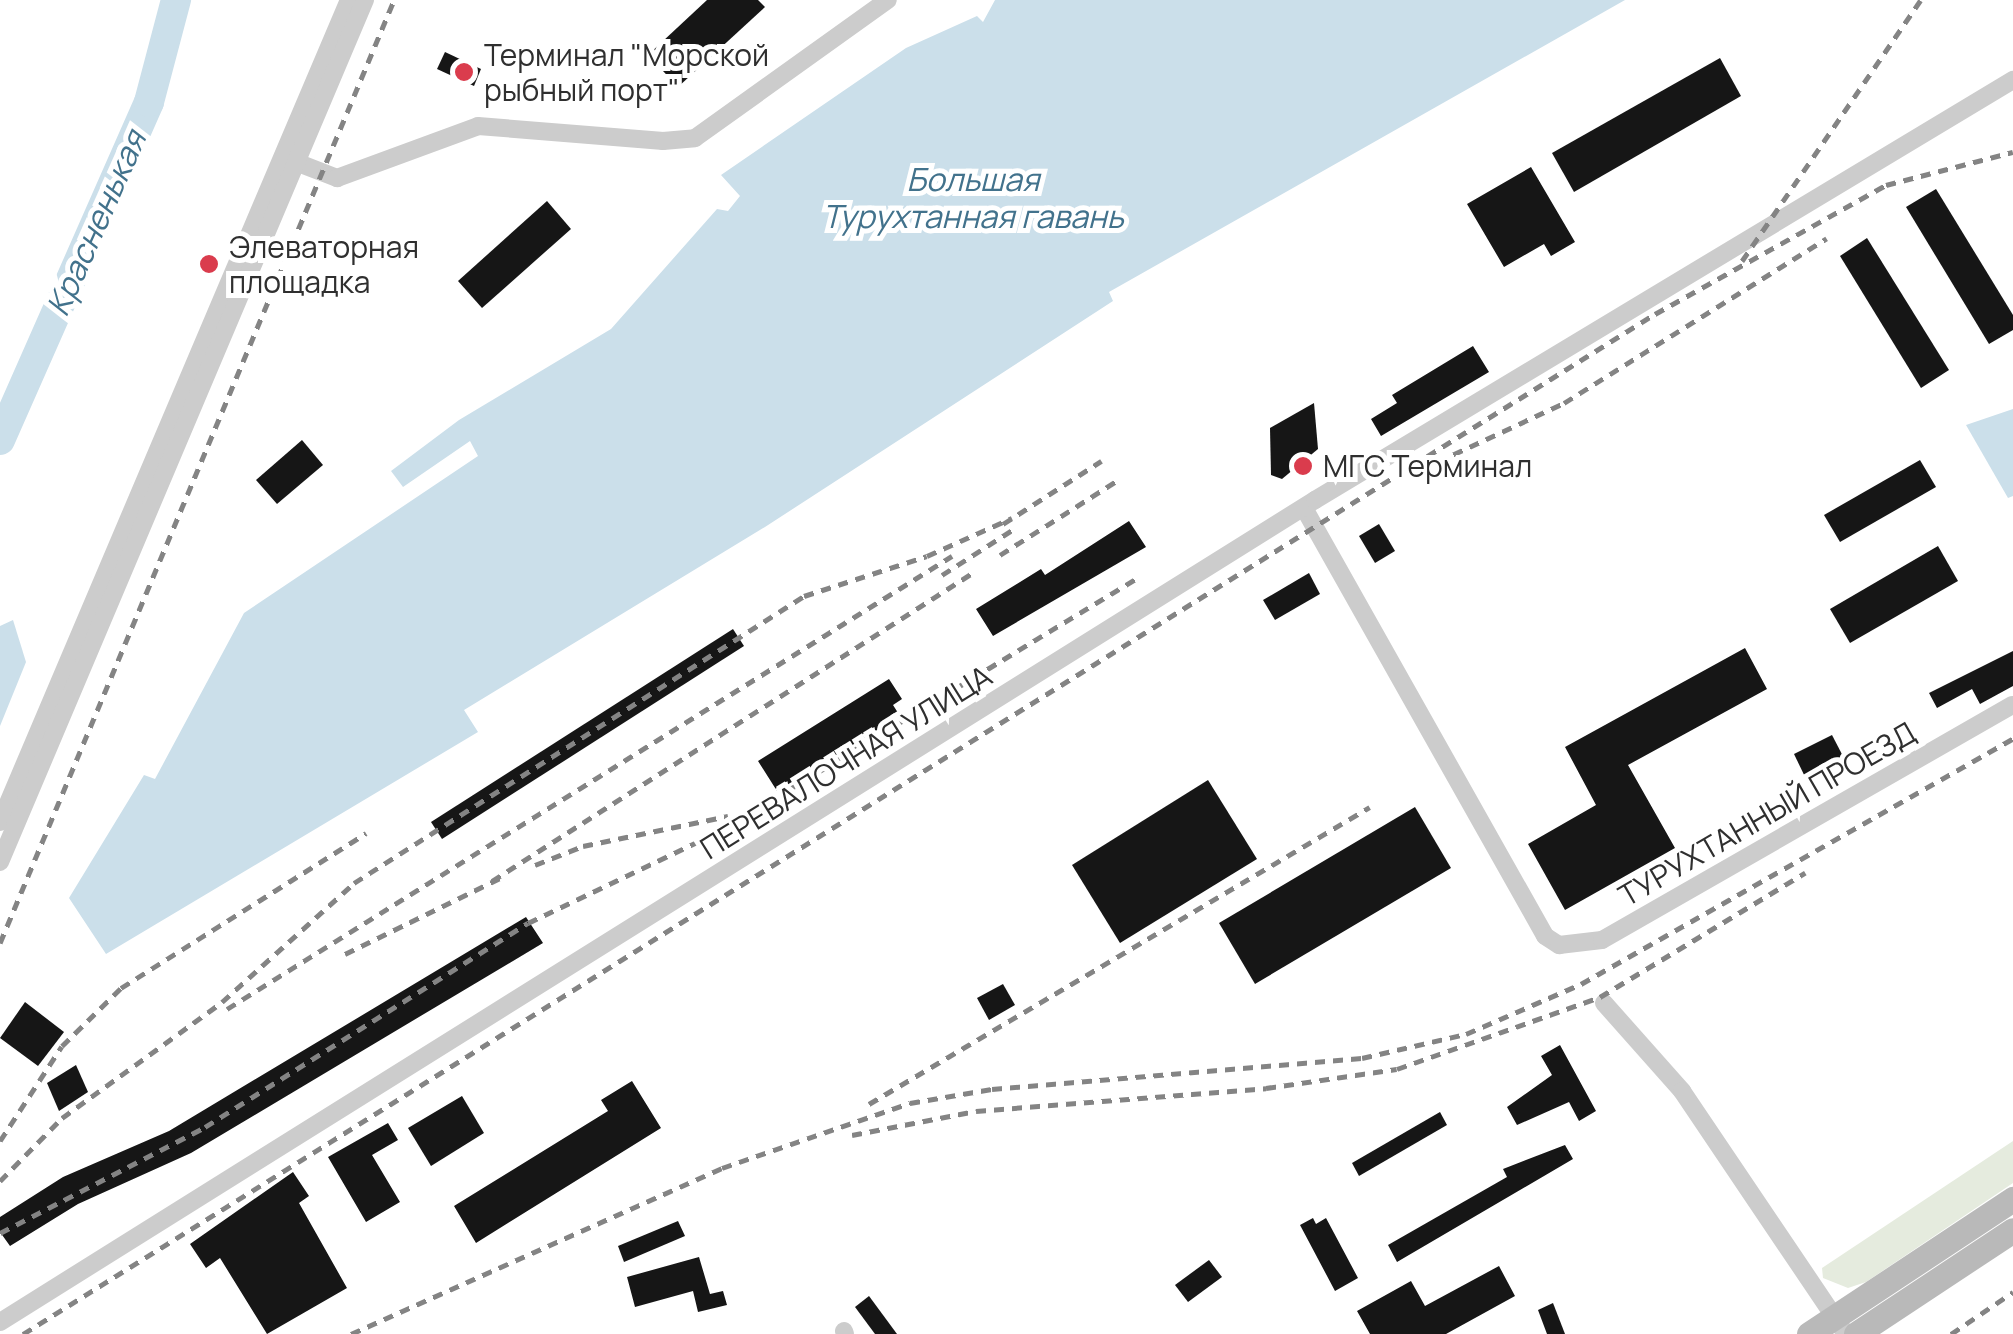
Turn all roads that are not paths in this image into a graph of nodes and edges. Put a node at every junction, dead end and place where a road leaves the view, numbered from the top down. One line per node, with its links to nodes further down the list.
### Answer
1 (349, 0): 5 (street)
2 (365, 0): 5 (street)
3 (888, 0): 5 (street)
4 (2013, 80): 6 (street, ПЕРЕВАЛОЧНАЯ УЛИЦА)
5 (289, 160): 8 (street); 9 (street)
6 (1304, 508): 7 (street, ТУРУХТАННЫЙ ПРОЕЗД); 13 (street, ПЕРЕВАЛОЧНАЯ УЛИЦА)
7 (2013, 705)
8 (0, 822)
9 (0, 862)
10 (1604, 1004): 14 (street)
11 (2013, 1199): 14 (street)
12 (2013, 1230): 16 (street)
13 (0, 1322)
14 (1840, 1325): 15 (street)
15 (1808, 1334)
16 (1856, 1334)

